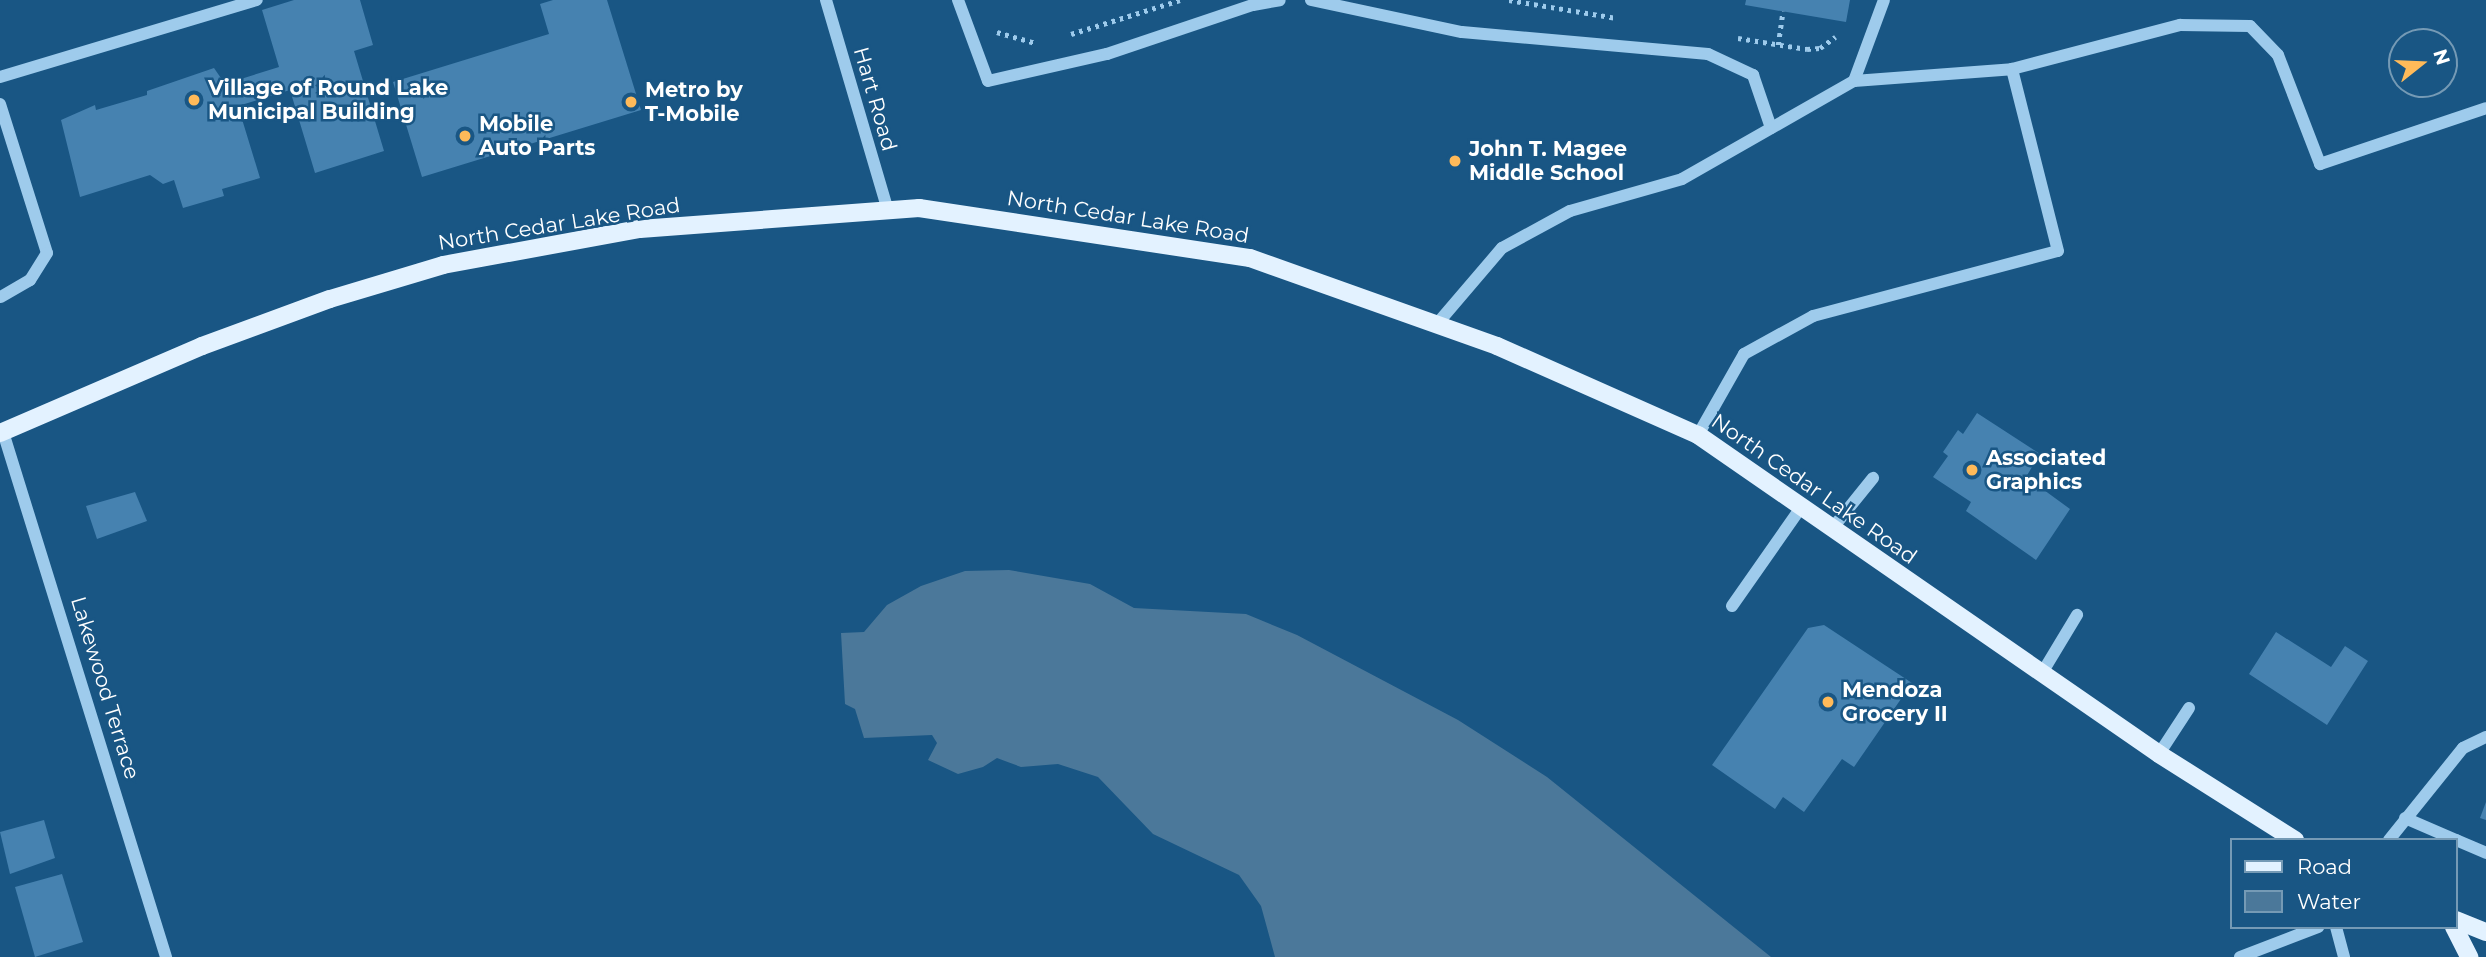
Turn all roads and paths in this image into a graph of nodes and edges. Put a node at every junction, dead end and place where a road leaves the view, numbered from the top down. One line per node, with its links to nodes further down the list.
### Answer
1 (257, 0): 14 (street)
2 (826, 0): 19 (street, Hart Road)
3 (958, 0): 5 (street)
4 (1180, 0): 10 (path)
5 (1280, 0)
6 (1311, 0): 18 (street)
7 (1884, 0): 15 (street)
8 (1783, 11): 12 (path)
9 (990, 25): 11 (path)
10 (1062, 36)
11 (1038, 44)
12 (1778, 45)
13 (2012, 69): 15 (street); 17 (street); 23 (street)
14 (0, 77)
15 (1854, 81): 18 (street)
16 (0, 104): 20 (street)
17 (2486, 108)
18 (1771, 128): 21 (street)
19 (888, 210): 21 (main road, North Cedar Lake Road); 22 (main road, North Cedar Lake Road)
20 (0, 297)
21 (1437, 324): 23 (main road, North Cedar Lake Road)
22 (2, 433): 44 (street, Lakewood Terrace)
23 (1698, 435): 25 (main road, North Cedar Lake Road)
24 (1873, 478): 26 (street)
25 (1800, 509): 26 (main road, North Cedar Lake Road); 27 (street)
26 (1831, 530): 29 (main road, North Cedar Lake Road)
27 (1732, 606)
28 (2077, 615): 29 (street)
29 (2042, 673): 32 (main road, North Cedar Lake Road)
30 (2189, 708): 32 (street)
31 (2486, 737): 33 (street)
32 (2159, 754): 34 (main road, North Cedar Lake Road)
33 (2405, 818): 35 (street); 36 (street)
34 (2292, 838)
35 (2390, 838)
36 (2451, 838)
37 (2458, 841): 38 (street)
38 (2486, 853)
39 (2458, 921): 43 (main road)
40 (2314, 929): 45 (street)
41 (2337, 929): 46 (street)
42 (2455, 929): 47 (main road)
43 (2486, 932)
44 (166, 957)
45 (2239, 957)
46 (2344, 957)
47 (2469, 957)

